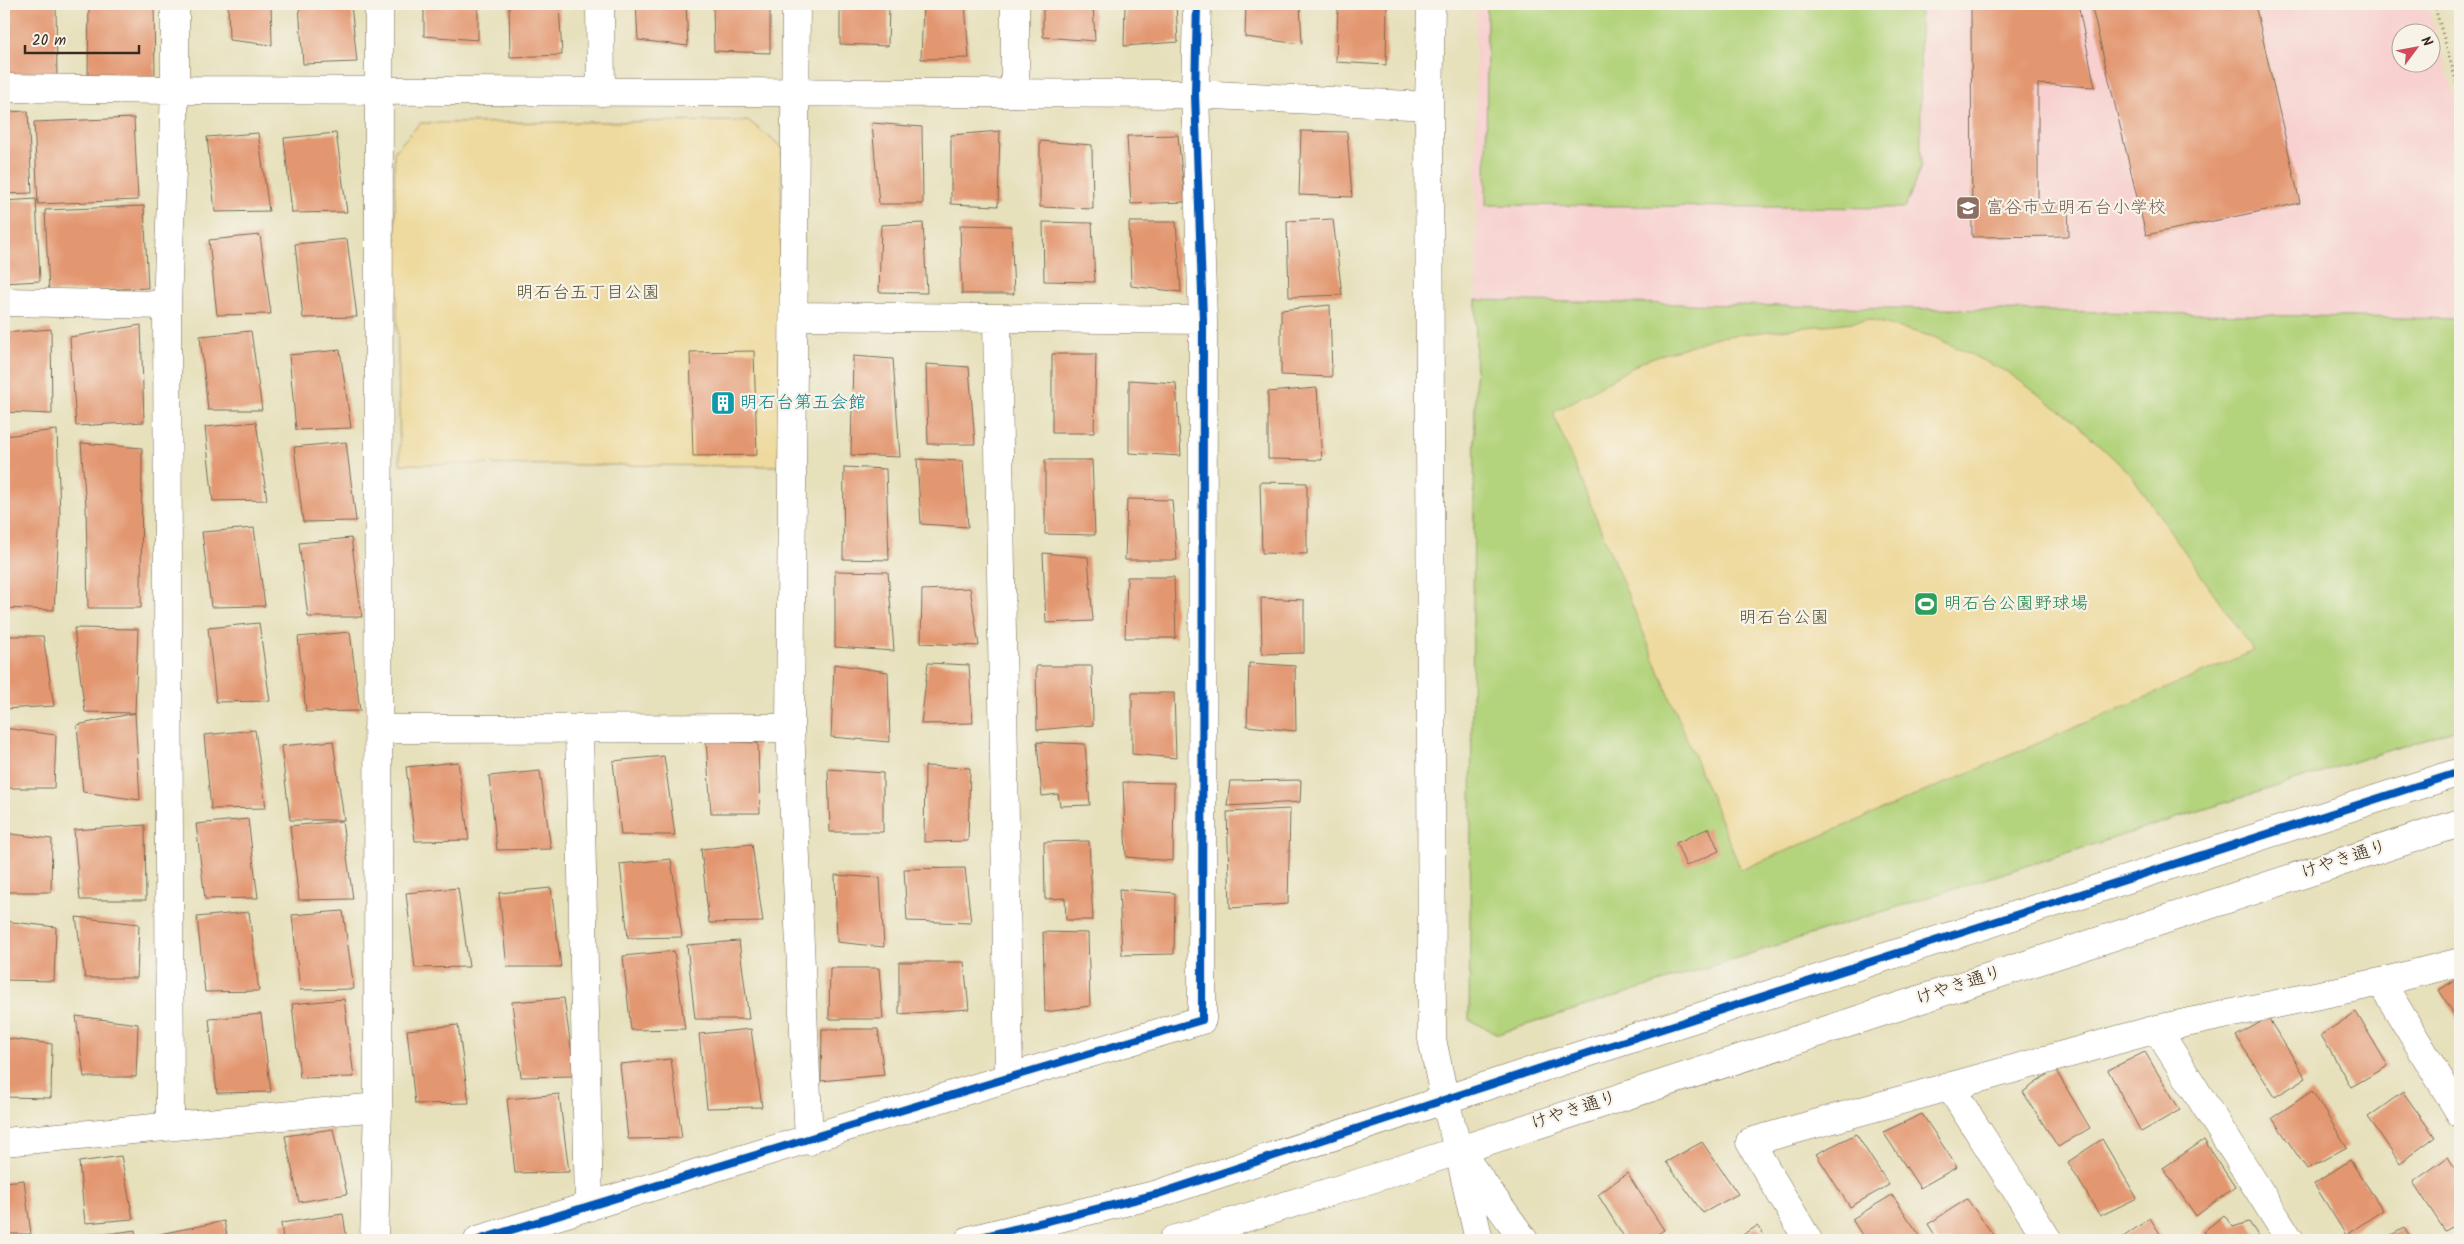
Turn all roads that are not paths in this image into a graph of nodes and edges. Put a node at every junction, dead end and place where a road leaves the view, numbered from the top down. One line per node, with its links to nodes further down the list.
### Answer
1 (175, 4): 9 (street)
2 (379, 4): 10 (street)
3 (600, 4): 11 (street)
4 (796, 4): 12 (street)
5 (1014, 4): 13 (street)
6 (1197, 4): 14 (street)
7 (1431, 4): 15 (street)
8 (4, 88): 9 (street)
9 (175, 90): 10 (street); 17 (street)
10 (378, 91): 11 (street); 21 (street)
11 (601, 92): 12 (street)
12 (796, 93): 13 (street); 18 (street)
13 (1015, 93): 14 (street)
14 (1195, 94): 15 (street); 20 (street)
15 (1428, 106): 31 (street)
16 (4, 302): 17 (street)
17 (167, 305): 34 (street)
18 (794, 316): 19 (street); 23 (street)
19 (997, 318): 20 (street); 29 (street)
20 (1203, 320): 29 (street)
21 (378, 728): 22 (street); 32 (street)
22 (579, 728): 23 (street); 38 (street)
23 (790, 728): 35 (street)
24 (2460, 772): 31 (street)
25 (2460, 823): 37 (street, けやき通り)
26 (2460, 962): 27 (street)
27 (2381, 982): 28 (street); 33 (street)
28 (2157, 1029): 30 (street); 47 (street)
29 (1009, 1077): 35 (street)
30 (1950, 1087): 45 (street); 46 (street)
31 (1445, 1101): 37 (street); 41 (street)
32 (378, 1107): 34 (street); 39 (street)
33 (2460, 1113)
34 (170, 1126): 36 (street)
35 (809, 1141): 38 (street)
36 (4, 1142)
37 (1458, 1149): 42 (street, けやき通り); 43 (street); 44 (street)
38 (589, 1207): 40 (street)
39 (374, 1240)
40 (478, 1240)
41 (969, 1240)
42 (1173, 1240)
43 (1479, 1240)
44 (1524, 1240)
45 (1808, 1240)
46 (2048, 1240)
47 (2290, 1240)

